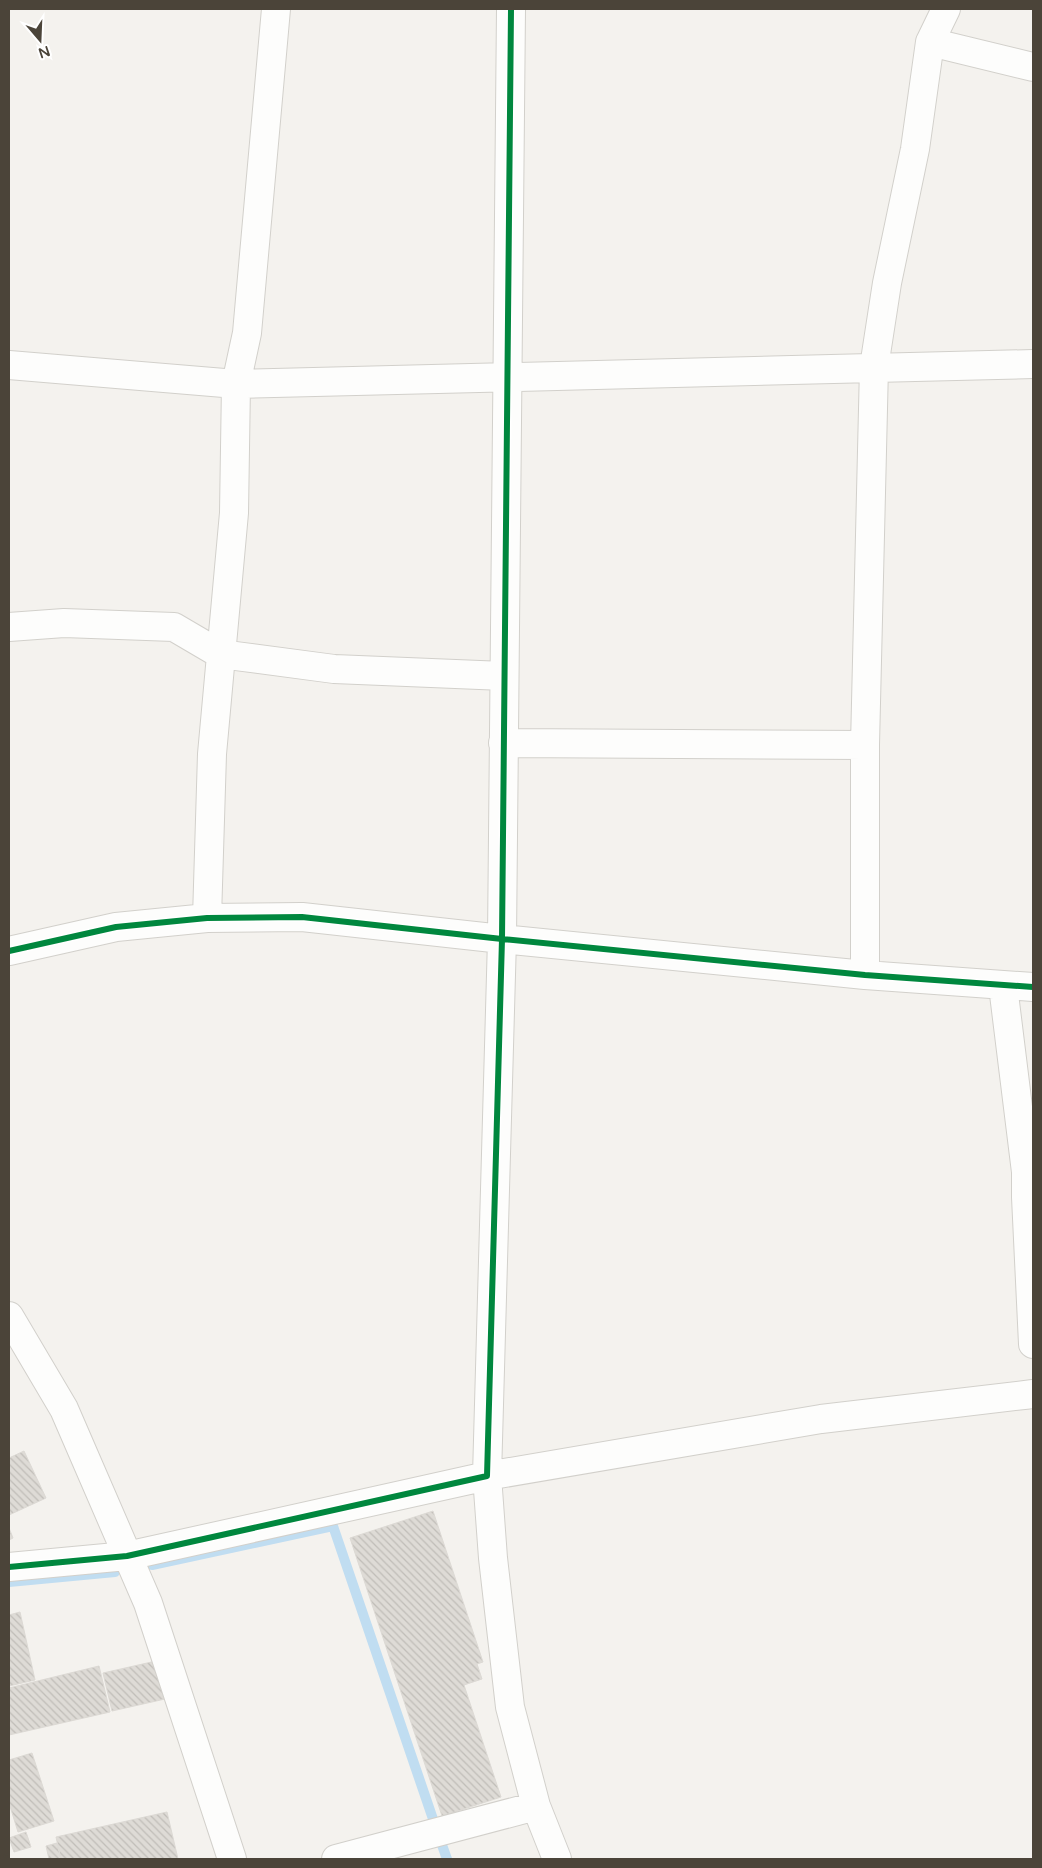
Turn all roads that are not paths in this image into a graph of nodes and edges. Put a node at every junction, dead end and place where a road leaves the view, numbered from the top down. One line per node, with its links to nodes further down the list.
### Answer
1 (276, 9): 10 (street)
2 (511, 9): 9 (street)
3 (946, 9): 4 (street)
4 (930, 42): 5 (street); 8 (street)
5 (1033, 67)
6 (1033, 364): 8 (street)
7 (9, 365): 10 (street)
8 (874, 367): 9 (street); 15 (street)
9 (508, 376): 10 (street); 13 (street)
10 (236, 384): 12 (street)
11 (9, 626): 12 (street)
12 (220, 654): 13 (street); 16 (street)
13 (504, 676): 14 (street)
14 (504, 743): 15 (street); 17 (street)
15 (865, 745): 19 (street)
16 (207, 918): 17 (street); 18 (street)
17 (502, 939): 19 (street); 25 (street)
18 (9, 951)
19 (865, 975): 20 (street)
20 (1003, 986): 21 (street); 23 (street)
21 (1033, 987)
22 (10, 1321): 26 (street)
23 (1033, 1344)
24 (1033, 1394): 25 (street)
25 (487, 1476): 26 (street); 28 (street)
26 (127, 1556): 27 (street); 29 (street)
27 (9, 1567)
28 (536, 1806): 30 (street); 31 (street)
29 (232, 1859)
30 (336, 1859)
31 (557, 1859)

